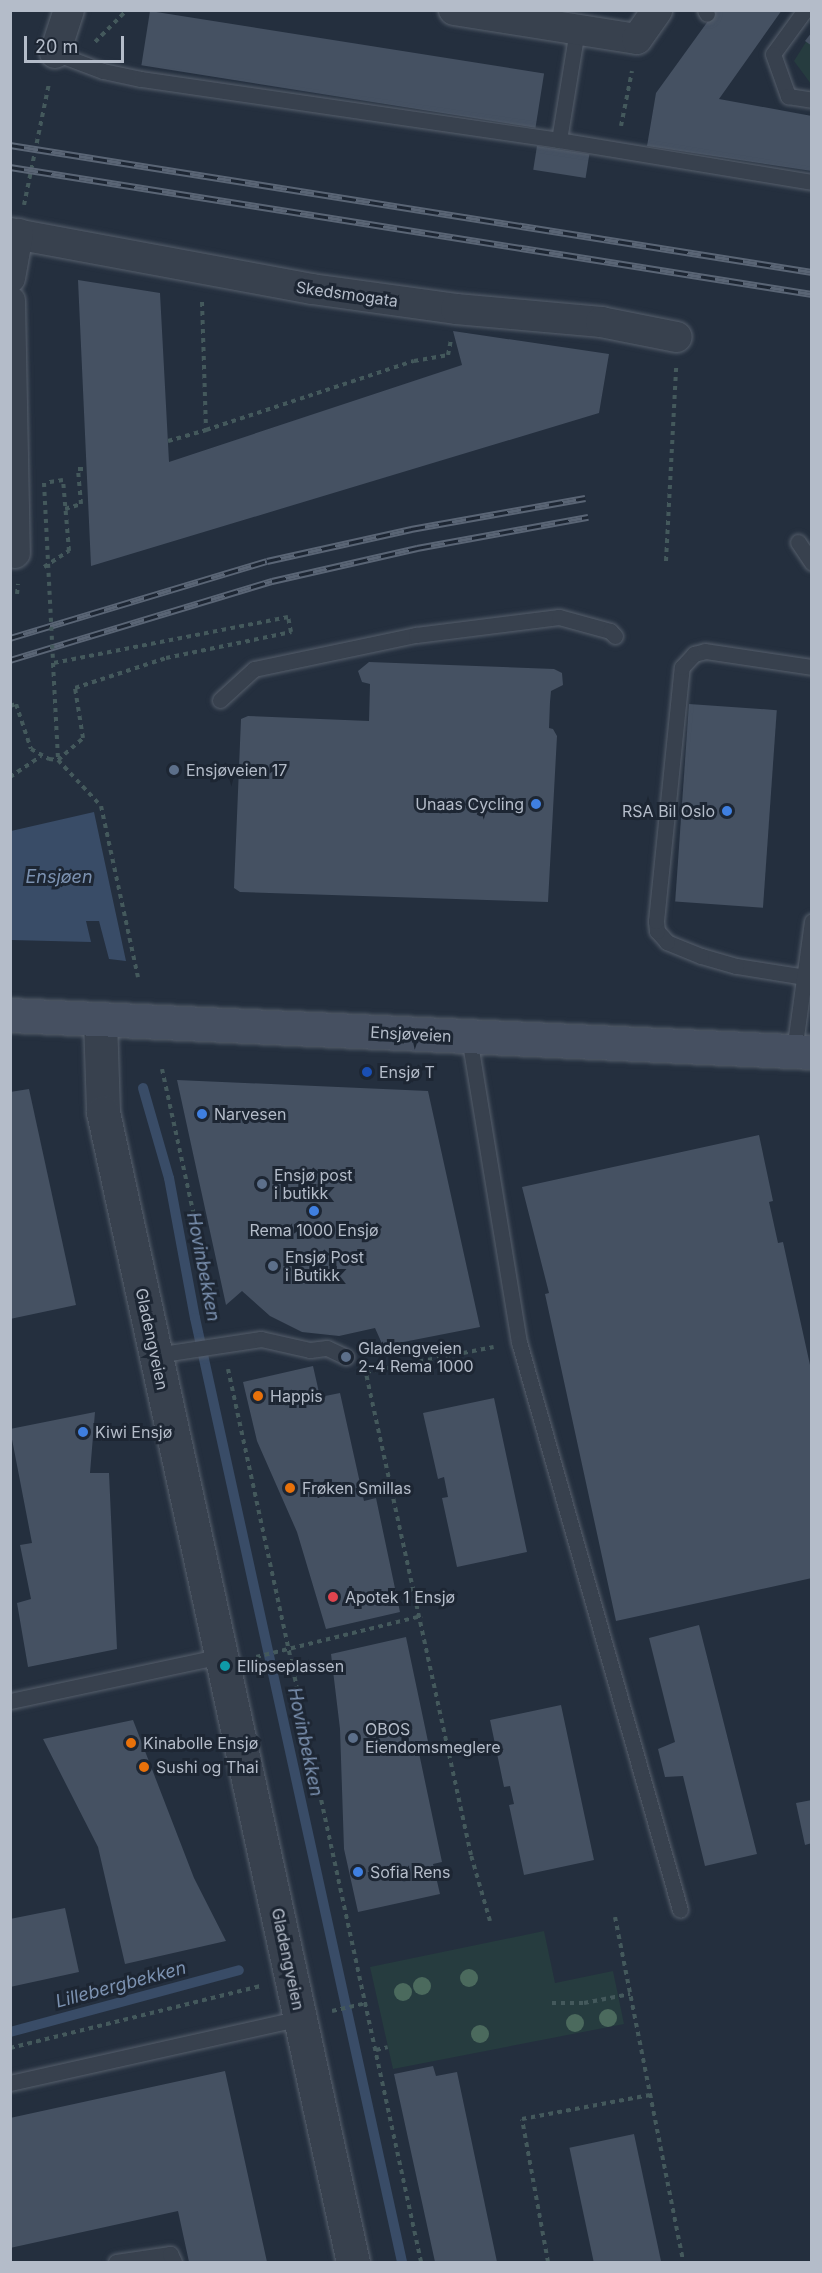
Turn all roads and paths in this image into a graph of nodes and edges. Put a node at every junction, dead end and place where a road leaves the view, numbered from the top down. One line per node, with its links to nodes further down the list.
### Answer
1 (69, 10): 7 (street)
2 (127, 10): 7 (path)
3 (454, 10): 6 (street)
4 (657, 10): 6 (street)
5 (805, 10): 9 (lane)
6 (578, 30): 10 (lane)
7 (66, 57): 10 (lane); 13 (path)
8 (634, 59): 11 (path)
9 (812, 100)
10 (559, 140): 11 (lane)
11 (617, 150): 12 (lane)
12 (812, 182)
13 (14, 234): 14 (street, Skedsmogata); 15 (street)
14 (201, 271): 17 (street, Skedsmogata); 19 (path)
15 (10, 278)
16 (10, 301): 25 (street)
17 (456, 309): 18 (street, Skedsmogata); 19 (path)
18 (677, 337): 26 (path)
19 (206, 430): 20 (path)
20 (168, 441)
21 (86, 469): 22 (path)
22 (65, 509): 24 (path); 29 (path, bridge)
23 (798, 542): 27 (lane)
24 (69, 551)
25 (15, 553)
26 (666, 561)
27 (812, 563)
28 (615, 636): 31 (lane)
29 (53, 663): 34 (path); 34 (path)
30 (812, 667): 38 (lane)
31 (220, 700)
32 (10, 706): 33 (path)
33 (41, 756): 34 (path); 35 (path)
34 (58, 759): 37 (path)
35 (10, 777)
36 (812, 921): 38 (lane)
37 (138, 977)
38 (805, 977): 42 (lane)
39 (10, 1015): 40 (main road, Ensjøveien)
40 (100, 1020): 41 (main road, Ensjøveien); 46 (street, Gladengveien)
41 (469, 1037): 42 (main road, Ensjøveien); 45 (lane)
42 (803, 1052)
43 (162, 1070): 44 (path)
44 (219, 1328)
45 (519, 1342): 49 (path); 54 (lane)
46 (156, 1354): 47 (lane); 51 (street, Gladengveien)
47 (346, 1357)
48 (231, 1385): 50 (path)
49 (422, 1616): 50 (path); 56 (path)
50 (288, 1649): 52 (path); 60 (path)
51 (221, 1656): 53 (lane); 62 (street, Gladengveien)
52 (258, 1657)
53 (10, 1701)
54 (680, 1911)
55 (615, 1917): 58 (path)
56 (490, 1921)
57 (262, 1986): 64 (path, Gladengveien)
58 (630, 1994): 59 (path); 67 (path)
59 (552, 2003)
60 (365, 2004): 61 (path); 65 (path)
61 (342, 2009)
62 (301, 2018): 66 (lane); 70 (street, Gladengveien)
63 (388, 2047): 65 (path)
64 (10, 2048)
65 (376, 2050): 71 (path)
66 (10, 2083)
67 (650, 2095): 72 (path); 73 (path)
68 (116, 2262): 69 (lane)
69 (174, 2262)
70 (353, 2262)
71 (421, 2262)
72 (548, 2262)
73 (683, 2262)

